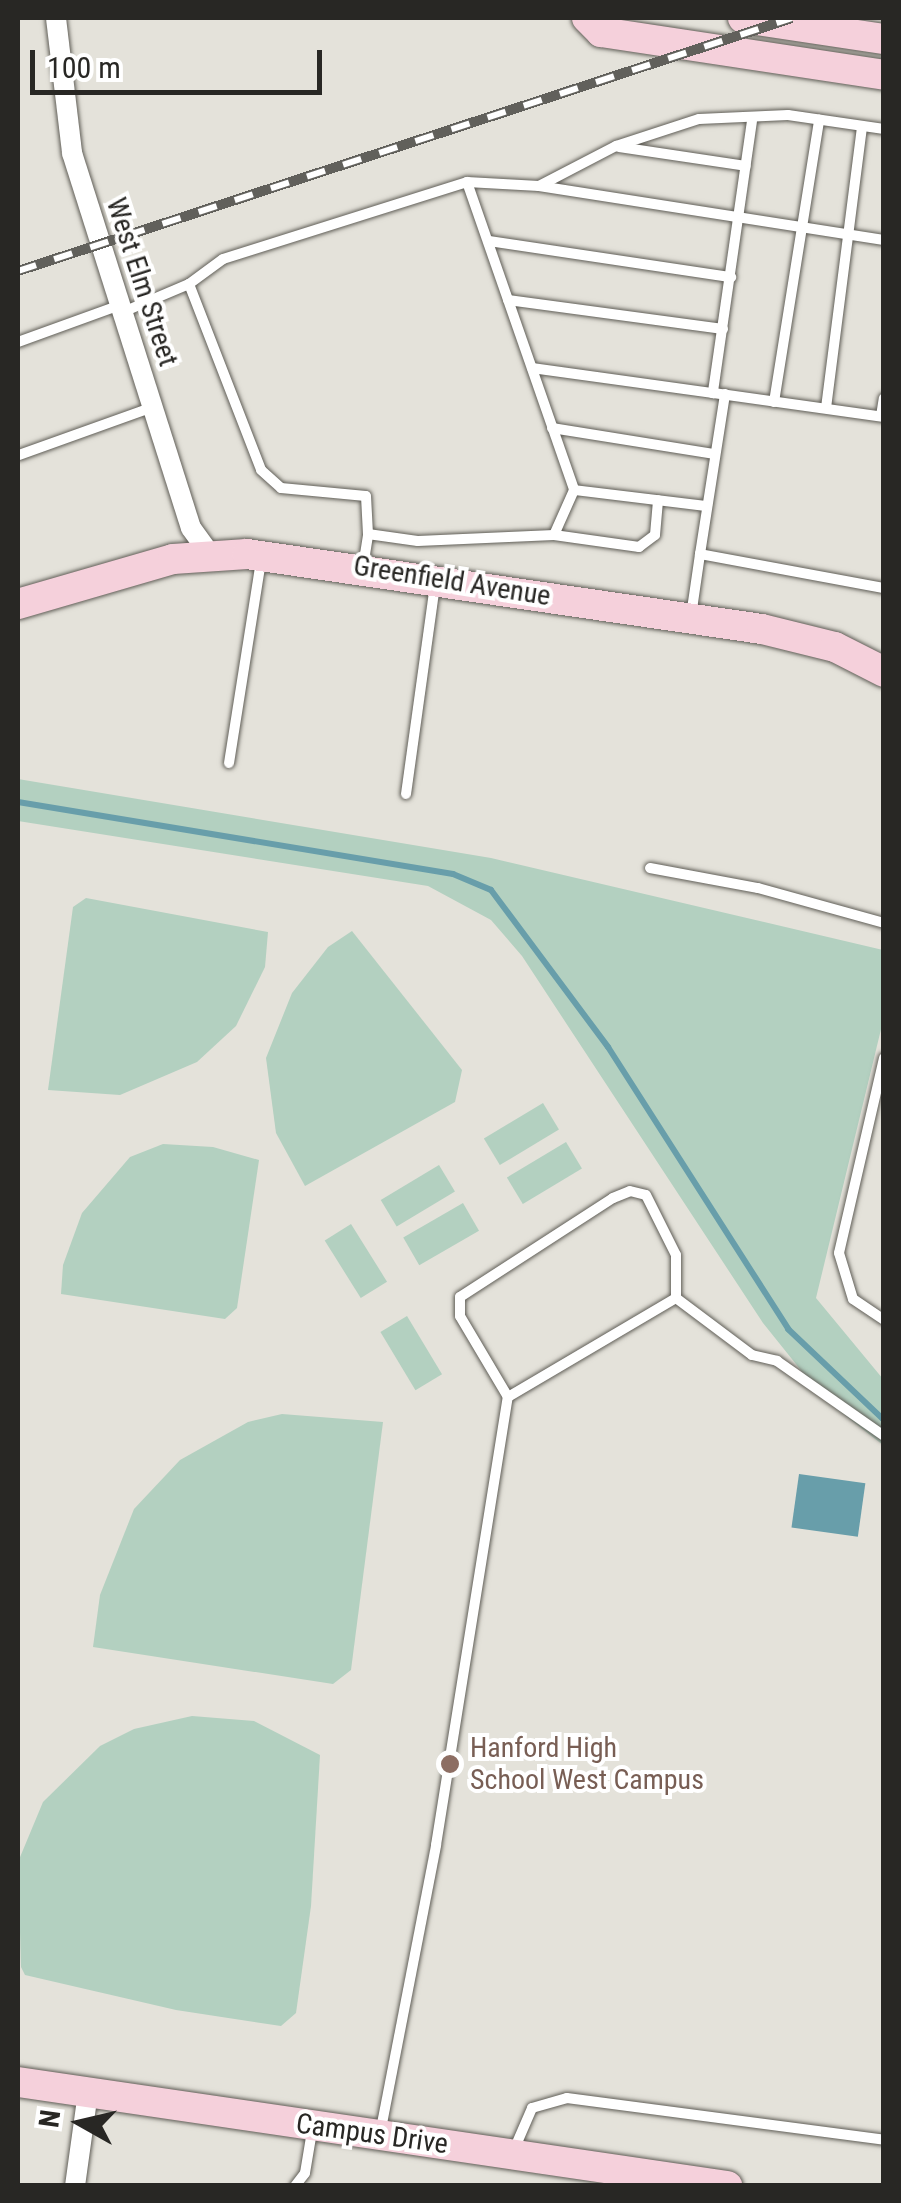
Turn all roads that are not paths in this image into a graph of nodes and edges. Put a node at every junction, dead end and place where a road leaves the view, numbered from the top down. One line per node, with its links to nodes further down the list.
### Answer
1 (56, 18): 22 (street, West Elm Street)
2 (586, 18): 5 (street)
3 (743, 18): 4 (street)
4 (884, 39)
5 (884, 75)
6 (819, 120): 7 (lane); 8 (lane); 15 (lane)
7 (752, 121): 10 (lane); 11 (lane)
8 (862, 126): 9 (lane); 16 (lane)
9 (884, 129)
10 (616, 146): 11 (lane); 13 (lane)
11 (746, 166): 14 (lane)
12 (467, 182): 13 (lane); 18 (lane); 20 (lane)
13 (539, 186): 14 (lane)
14 (739, 220): 15 (lane); 19 (lane)
15 (803, 229): 16 (lane); 28 (lane)
16 (851, 236): 17 (lane); 30 (lane)
17 (884, 240)
18 (488, 241): 19 (lane); 21 (lane)
19 (731, 276): 23 (lane)
20 (189, 284): 22 (lane); 38 (lane)
21 (508, 300): 23 (lane); 25 (lane)
22 (122, 308): 24 (lane); 29 (street, West Elm Street)
23 (723, 328): 26 (lane)
24 (18, 342)
25 (532, 368): 26 (lane); 32 (lane)
26 (719, 393): 28 (lane); 33 (lane)
27 (884, 398): 31 (lane)
28 (774, 402): 30 (lane)
29 (154, 406): 34 (lane); 40 (street, West Elm Street)
30 (826, 408): 31 (lane)
31 (882, 416)
32 (552, 428): 33 (lane); 35 (lane)
33 (716, 454): 37 (lane)
34 (19, 455)
35 (574, 490): 36 (lane); 39 (lane)
36 (658, 500): 37 (lane); 39 (lane)
37 (707, 506): 41 (lane)
38 (368, 534): 39 (lane); 43 (lane)
39 (554, 535)
40 (210, 554): 42 (street, Greenfield Avenue); 46 (street, Greenfield Avenue)
41 (700, 554): 45 (lane); 47 (lane)
42 (262, 555): 43 (street, Greenfield Avenue); 49 (lane)
43 (363, 567): 44 (street, Greenfield Avenue)
44 (436, 578): 47 (street, Greenfield Avenue); 50 (lane)
45 (884, 588)
46 (18, 604)
47 (691, 618): 48 (street, Greenfield Avenue)
48 (884, 672)
49 (229, 764)
50 (406, 794)
51 (650, 868): 52 (lane)
52 (884, 924)
53 (884, 1058): 54 (lane)
54 (879, 1096): 55 (lane)
55 (868, 1130): 56 (lane); 58 (lane)
56 (884, 1134)
57 (676, 1298): 59 (lane); 59 (lane); 60 (lane)
58 (884, 1320)
59 (508, 1397): 64 (lane)
60 (884, 1436)
61 (18, 2082): 62 (street, Campus Drive)
62 (88, 2092): 63 (street, Campus Drive); 68 (street)
63 (313, 2125): 64 (street, Campus Drive); 69 (lane)
64 (380, 2134): 66 (street, Campus Drive)
65 (884, 2140): 66 (lane)
66 (512, 2154): 67 (street, Campus Drive)
67 (616, 2178): 70 (street, Campus Drive)
68 (75, 2186)
69 (295, 2186)
70 (727, 2186)

